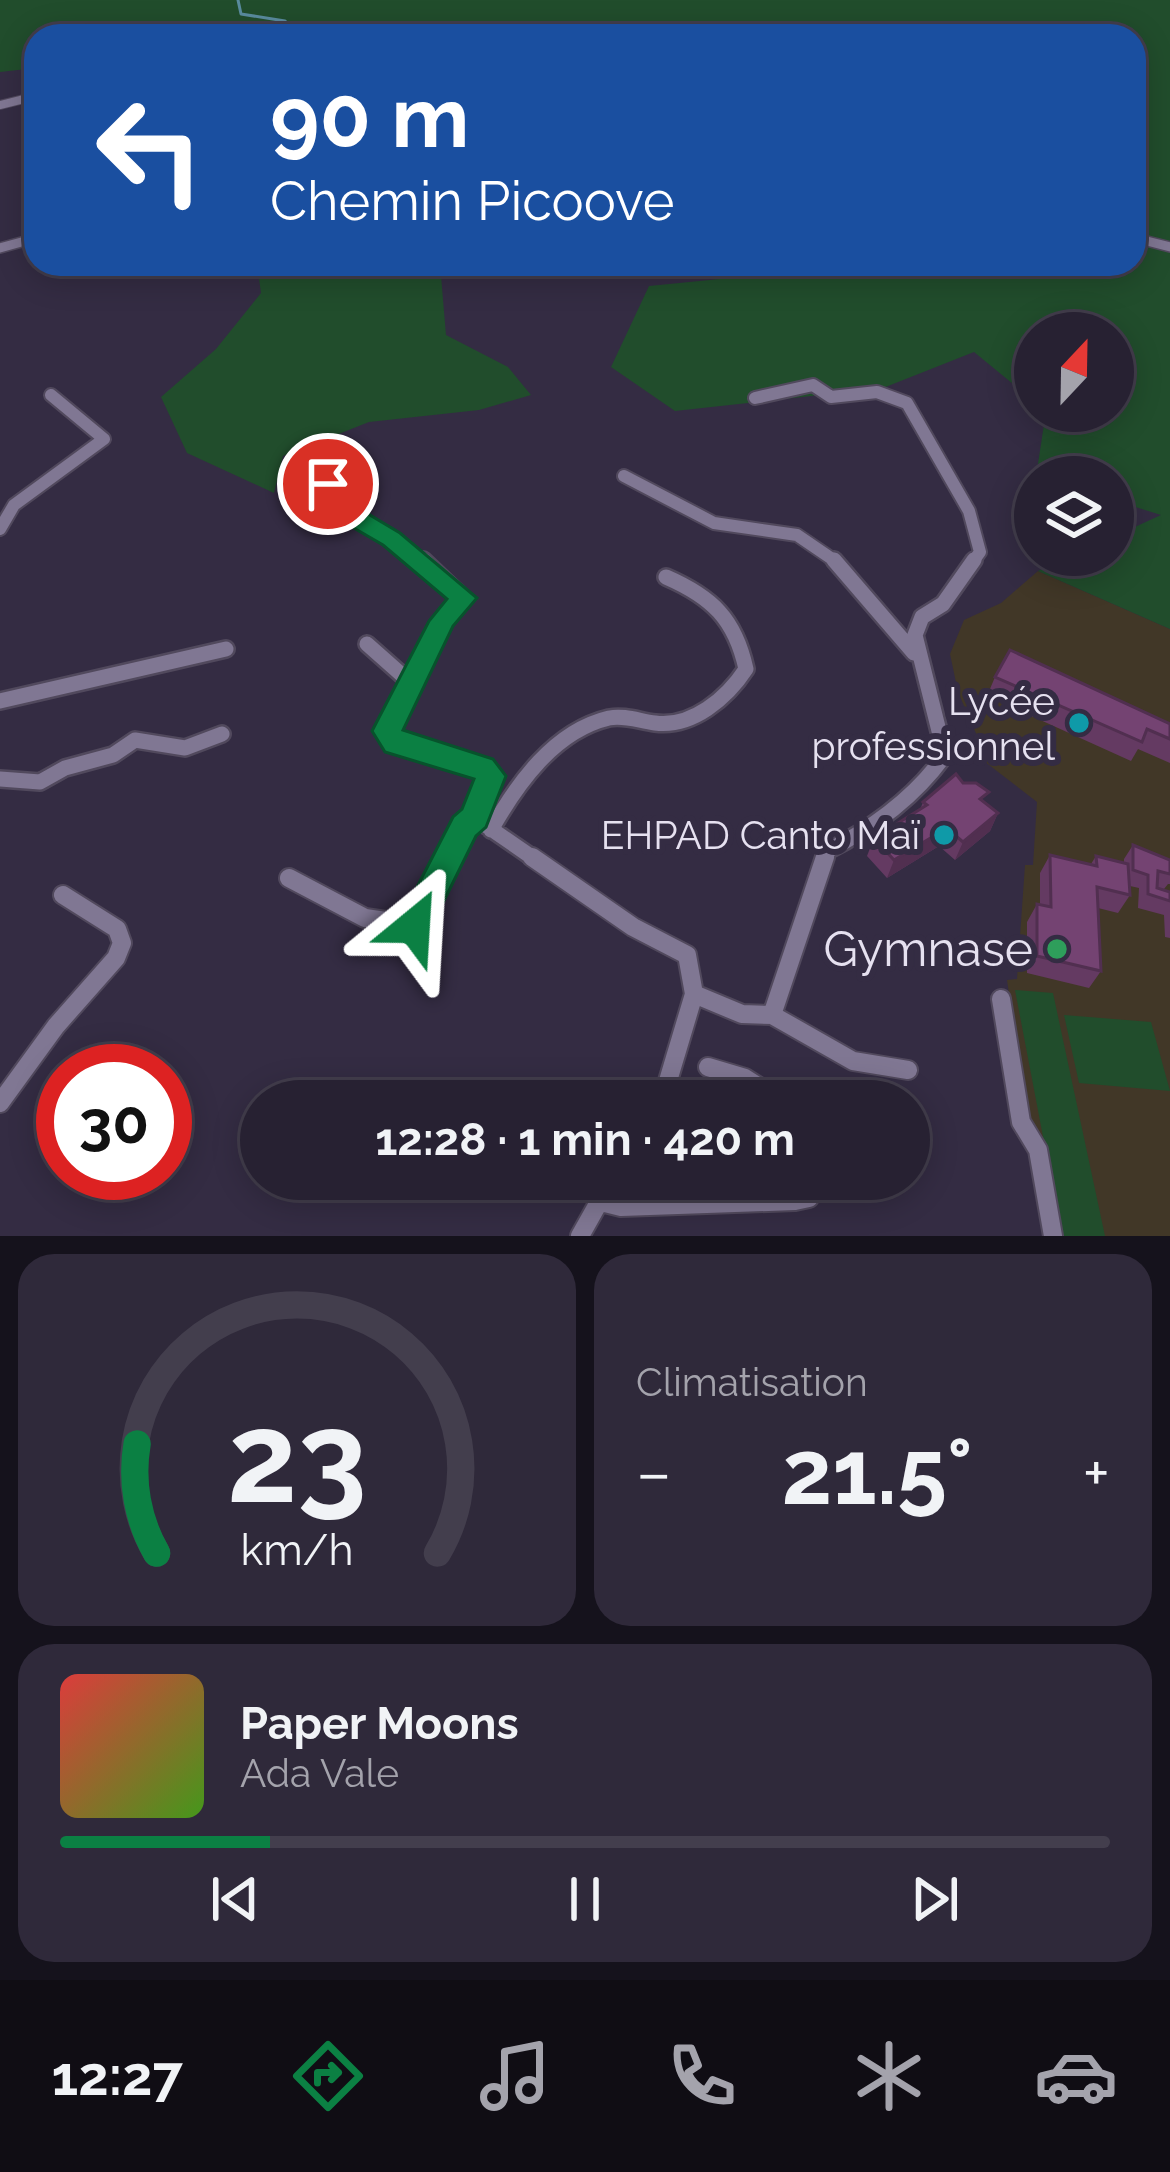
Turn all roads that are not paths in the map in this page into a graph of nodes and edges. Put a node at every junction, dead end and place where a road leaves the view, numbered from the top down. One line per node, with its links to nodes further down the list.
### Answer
1 (51, 395): 5 (street)
2 (755, 398): 9 (street)
3 (359, 458): 10 (street)
4 (624, 476): 9 (street)
5 (0, 529)
6 (666, 577): 15 (street)
7 (367, 644): 10 (street)
8 (226, 649): 11 (street)
9 (921, 662): 20 (street)
10 (411, 683): 14 (street)
11 (0, 700)
12 (222, 734): 13 (street)
13 (0, 779)
14 (475, 818): 15 (street); 16 (street)
15 (491, 830): 18 (street)
16 (289, 878)
17 (63, 895): 25 (street)
18 (694, 994): 20 (street); 23 (street)
19 (1001, 999): 29 (street)
20 (772, 1015): 22 (street)
21 (708, 1067): 24 (street)
22 (908, 1070)
23 (672, 1080)
24 (749, 1080)
25 (0, 1103)
26 (800, 1200): 27 (street)
27 (597, 1201): 28 (street)
28 (580, 1236)
29 (1053, 1236)

